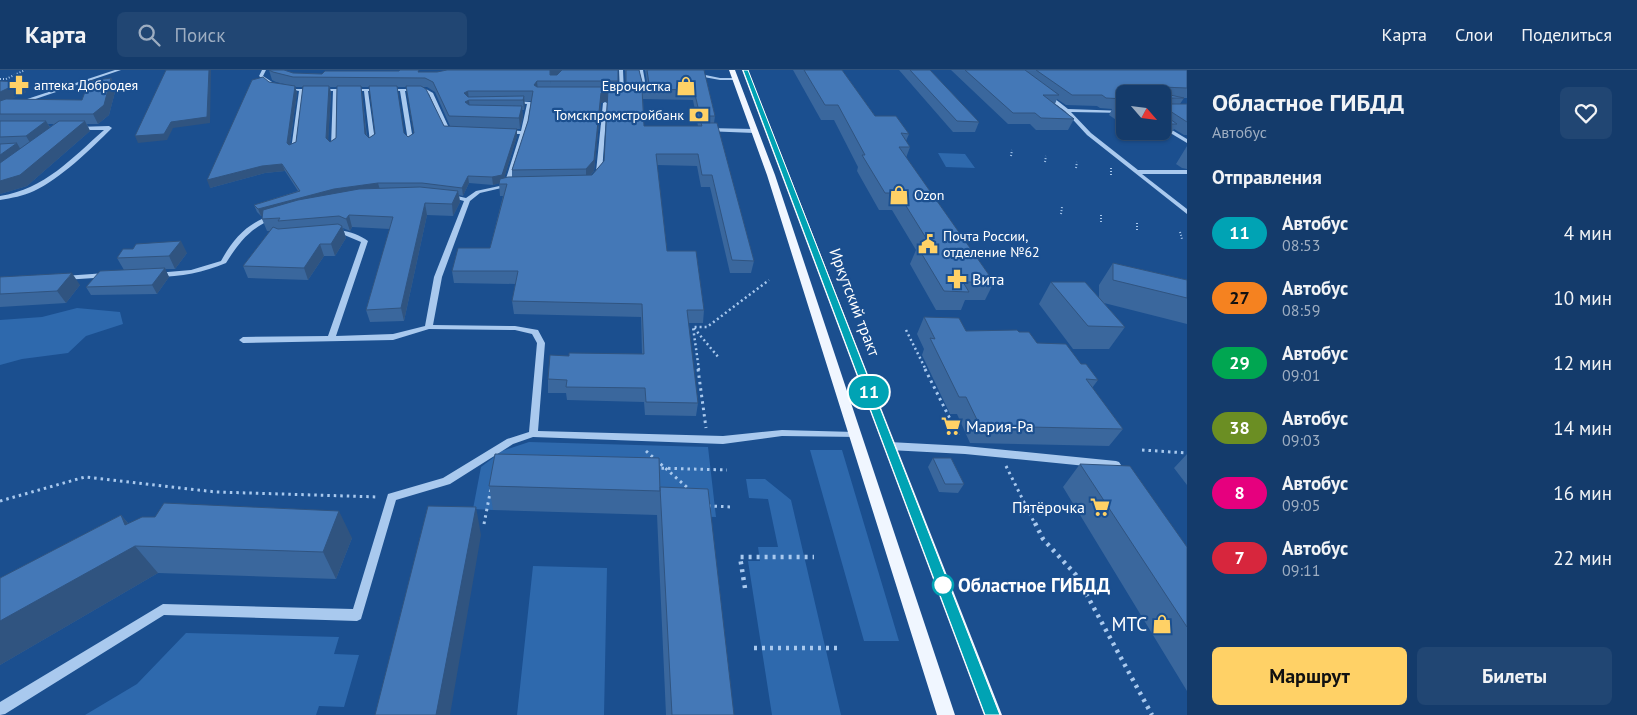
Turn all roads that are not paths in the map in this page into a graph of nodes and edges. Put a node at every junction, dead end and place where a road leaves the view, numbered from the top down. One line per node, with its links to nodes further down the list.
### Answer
1 (119, 70): 18 (street)
2 (264, 70): 9 (street)
3 (621, 70): 14 (street)
4 (641, 70): 12 (street)
5 (683, 70): 7 (street)
6 (745, 70): 57 (main road, Иркутский тракт)
7 (734, 75): 28 (main road)
8 (402, 90): 11 (street); 25 (street); 31 (street)
9 (301, 91): 10 (street); 35 (street)
10 (335, 91): 11 (street); 34 (street)
11 (366, 91): 32 (street)
12 (645, 92)
13 (1043, 92): 20 (street)
14 (613, 94)
15 (506, 102): 23 (street)
16 (605, 103): 38 (street)
17 (0, 104): 18 (street)
18 (16, 104): 19 (street)
19 (0, 110)
20 (1067, 110): 21 (street); 36 (street)
21 (1116, 112)
22 (518, 114): 23 (street)
23 (528, 114): 30 (street)
24 (71, 128): 42 (street)
25 (463, 130)
26 (703, 130): 28 (street)
27 (496, 131): 30 (street)
28 (754, 131): 56 (main road)
29 (1171, 131): 33 (lane)
30 (523, 133): 39 (street)
31 (410, 140)
32 (372, 141)
33 (1187, 141)
34 (333, 145)
35 (293, 149)
36 (1137, 172): 37 (street); 44 (street)
37 (1187, 172)
38 (594, 178)
39 (507, 185): 40 (street); 43 (street)
40 (516, 185)
41 (441, 196): 43 (street)
42 (0, 198)
43 (468, 200): 52 (street)
44 (1173, 201): 45 (street); 46 (street)
45 (1187, 202)
46 (1187, 212)
47 (278, 215): 50 (street)
48 (326, 234): 53 (street)
49 (119, 275): 51 (street)
50 (148, 275)
51 (60, 278)
52 (429, 327): 53 (street); 55 (street)
53 (330, 338): 54 (street)
54 (243, 340)
55 (533, 434): 56 (street); 59 (street)
56 (855, 435): 60 (main road)
57 (889, 446): 58 (street); 61 (main road, Иркутский тракт)
58 (1116, 465)
59 (0, 709)
60 (946, 715)
61 (992, 715)

